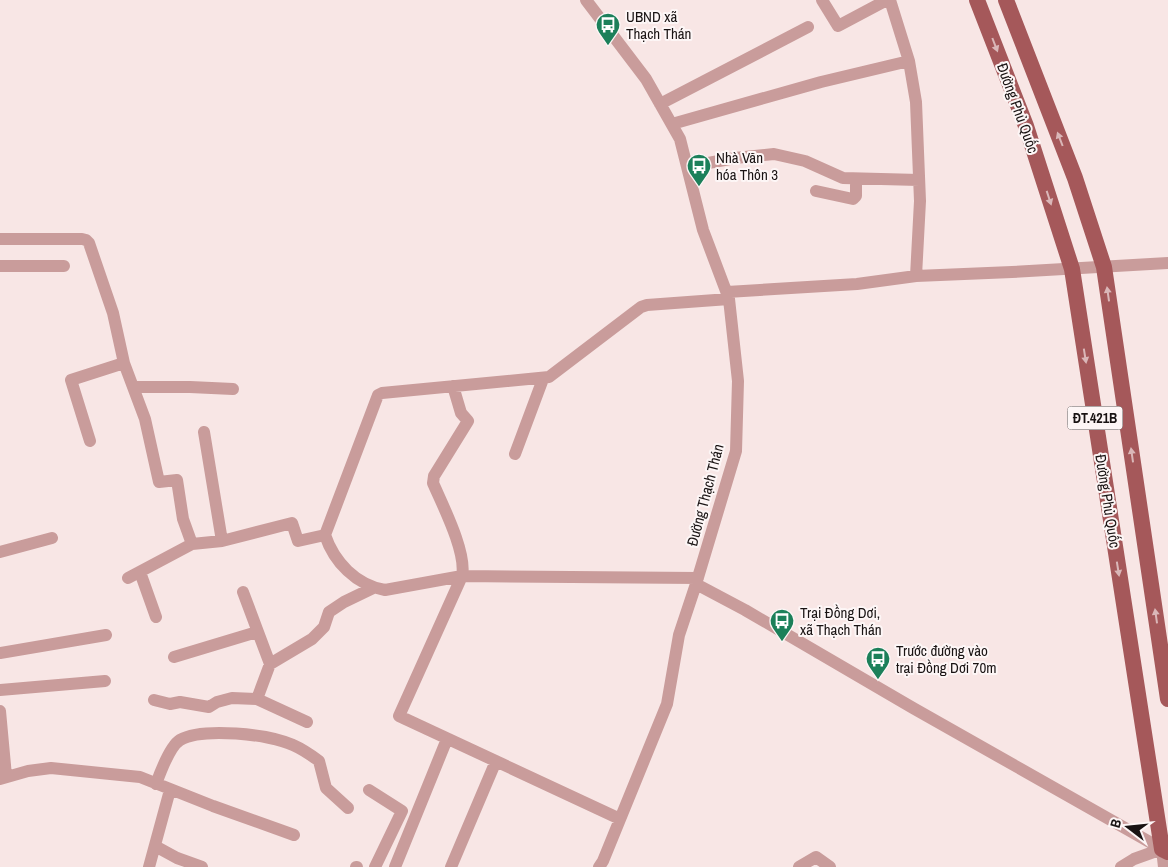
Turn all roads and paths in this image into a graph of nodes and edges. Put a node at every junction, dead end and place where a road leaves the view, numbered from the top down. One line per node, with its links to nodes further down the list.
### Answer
1 (586, 0): 8 (street, Đường Thạch Thán)
2 (822, 0): 3 (street)
3 (888, 0): 7 (street)
4 (977, 0): 19 (main road, Đường Phủ Quốc / ĐT.421B, one-way to 19)
5 (1006, 0): 18 (main road, Đường Phủ Quốc / ĐT.421B, one-way to 5)
6 (808, 27): 8 (street)
7 (909, 61): 9 (street); 12 (street)
8 (660, 104): 9 (street, Đường Thạch Thán)
9 (672, 124): 10 (street, Đường Thạch Thán)
10 (687, 167): 11 (street); 21 (street, Đường Thạch Thán)
11 (856, 179): 12 (street); 13 (street)
12 (919, 180): 20 (street)
13 (816, 191)
14 (0, 240): 22 (street)
15 (1168, 263): 18 (street)
16 (0, 266): 17 (street)
17 (64, 266)
18 (1104, 267): 19 (street); 50 (main road, Đường Phủ Quốc / ĐT.421B, one-way to 18)
19 (1072, 269): 20 (street); 64 (main road, Đường Phủ Quốc / ĐT.421B, one-way to 64)
20 (916, 276): 21 (street)
21 (728, 295): 23 (street); 38 (street, Đường Thạch Thán)
22 (124, 363): 25 (street); 28 (street)
23 (543, 379): 24 (street); 29 (street)
24 (453, 386): 30 (street); 36 (street)
25 (133, 387): 26 (street); 33 (street)
26 (234, 389)
27 (204, 432): 32 (street)
28 (90, 441)
29 (515, 454)
30 (325, 535): 32 (street); 39 (street)
31 (52, 538): 34 (street)
32 (222, 540): 33 (street)
33 (192, 544): 35 (street)
34 (0, 552)
35 (140, 572): 37 (street); 41 (street)
36 (462, 576): 38 (street); 39 (street); 54 (street)
37 (128, 578)
38 (697, 581): 61 (street, Đường Thạch Thán); 64 (street)
39 (373, 588): 46 (street)
40 (243, 592): 42 (street)
41 (156, 617)
42 (257, 632): 45 (street); 46 (street)
43 (106, 635): 44 (street)
44 (0, 653)
45 (174, 657)
46 (270, 664): 49 (street)
47 (106, 682): 48 (street)
48 (0, 690)
49 (257, 699): 51 (street); 53 (street)
50 (1168, 699)
51 (154, 700)
52 (0, 711): 56 (street)
53 (307, 722)
54 (447, 739): 55 (street); 68 (street)
55 (496, 761): 61 (street); 69 (street)
56 (3, 778): 57 (street)
57 (156, 784): 58 (street); 60 (street)
58 (170, 790): 62 (street); 63 (street)
59 (369, 790): 67 (street)
60 (348, 808)
61 (620, 819): 70 (street, Đường Thạch Thán)
62 (294, 835)
63 (155, 846): 65 (street); 66 (street)
64 (1165, 850): 73 (street); 74 (street, Đường Phủ Quốc)
65 (148, 867)
66 (202, 867)
67 (375, 867)
68 (395, 867)
69 (451, 867)
70 (599, 867)
71 (799, 867): 72 (street)
72 (830, 867)
73 (1120, 867)
74 (1164, 867)

